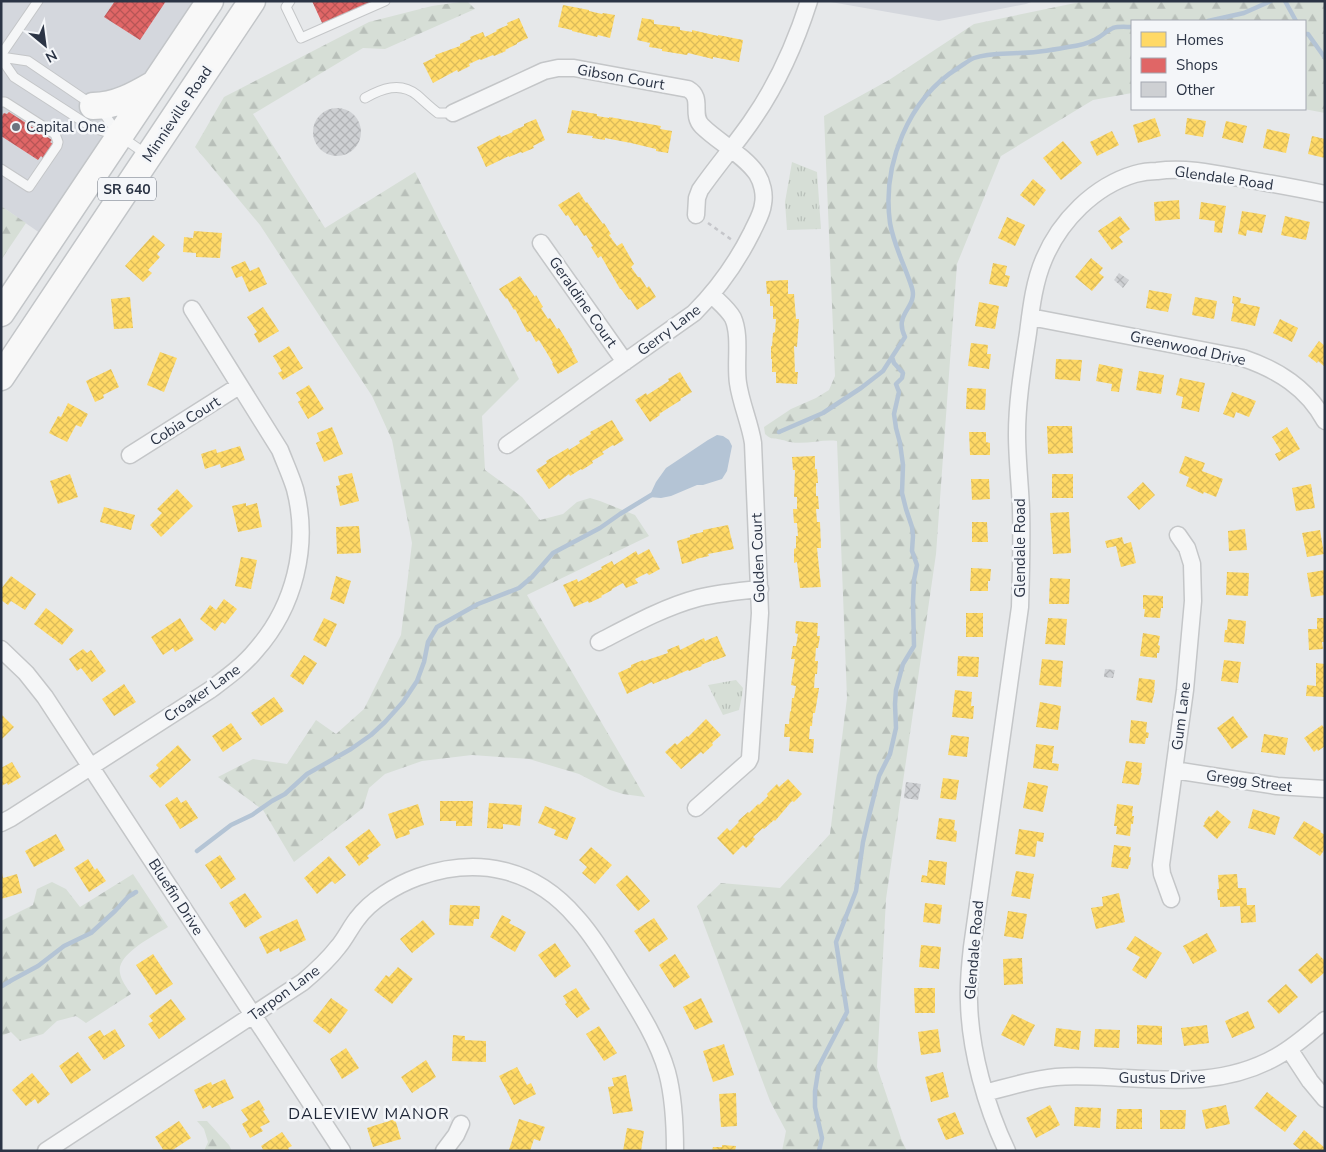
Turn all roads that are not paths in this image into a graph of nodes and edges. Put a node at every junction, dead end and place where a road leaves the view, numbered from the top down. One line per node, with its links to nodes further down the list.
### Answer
1 (38, 1): 7 (lane)
2 (252, 1): 15 (main road, Minnieville Road / SR 640)
3 (290, 1): 4 (lane)
4 (385, 1)
5 (809, 1): 14 (street)
6 (205, 6): 8 (main road, SR 640)
7 (1, 57): 11 (lane); 13 (lane)
8 (155, 84): 11 (main road); 13 (main road, SR 640)
9 (365, 98): 12 (lane)
10 (1, 102): 16 (lane)
11 (93, 106): 13 (lane)
12 (453, 113): 14 (street, Gibson Court)
13 (120, 136): 15 (lane); 22 (main road, SR 640)
14 (732, 149): 18 (street); 20 (street, Gerry Lane)
15 (149, 156): 25 (main road, Minnieville Road / SR 640)
16 (1, 169)
17 (1325, 194): 23 (street, Glendale Road)
18 (696, 215)
19 (541, 242): 24 (street, Geraldine Court)
20 (712, 295): 24 (street, Gerry Lane); 31 (street, Golden Court)
21 (192, 309): 26 (street, Croaker Lane)
22 (1, 313)
23 (1030, 317): 27 (street, Greenwood Drive); 43 (street, Glendale Road)
24 (625, 362): 28 (street, Gerry Lane)
25 (1, 377)
26 (240, 386): 29 (street, Cobia Court); 34 (street, Croaker Lane)
27 (1325, 421)
28 (507, 444)
29 (130, 455)
30 (1178, 535): 35 (street, Gum Lane)
31 (760, 589): 32 (street); 37 (street, Golden Court)
32 (599, 642)
33 (1, 649): 34 (street, Bluefin Drive)
34 (91, 767): 38 (street, Croaker Lane); 40 (street, Bluefin Drive)
35 (1174, 770): 36 (street, Gregg Street); 39 (street, Gum Lane)
36 (1325, 789)
37 (696, 808)
38 (1, 823)
39 (1172, 899)
40 (253, 1015): 46 (street, Tarpon Lane); 47 (street, Bluefin Drive); 49 (street, Tarpon Lane)
41 (1325, 1020): 42 (street, Gustus Drive)
42 (1288, 1049): 43 (street, Gustus Drive); 44 (street)
43 (985, 1093): 50 (street, Glendale Road)
44 (1325, 1099)
45 (461, 1124): 48 (street)
46 (46, 1151)
47 (342, 1151)
48 (444, 1151)
49 (675, 1151)
50 (1007, 1151)

